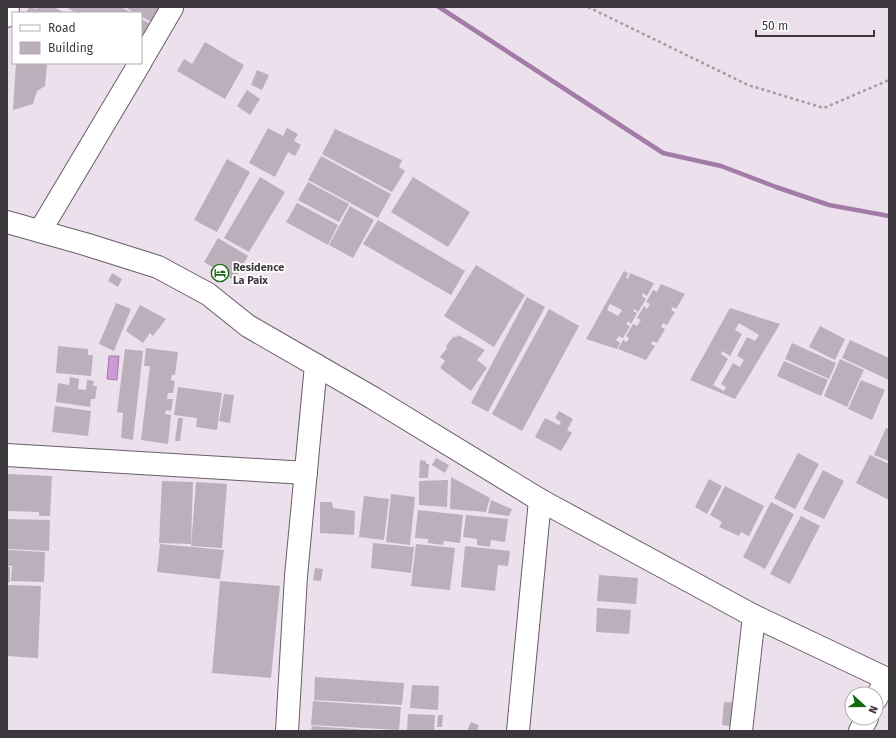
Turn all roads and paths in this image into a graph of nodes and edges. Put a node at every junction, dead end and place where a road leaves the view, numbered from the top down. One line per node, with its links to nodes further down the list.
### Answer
1 (8, 7): 4 (street)
2 (588, 7): 7 (path)
3 (172, 8): 5 (street)
4 (7, 16)
5 (142, 59)
6 (139, 64): 9 (street)
7 (889, 80)
8 (7, 222): 9 (street)
9 (40, 231): 10 (street)
10 (316, 365): 12 (street); 13 (street)
11 (7, 455): 12 (street)
12 (306, 473): 17 (street)
13 (540, 500): 14 (street); 18 (street)
14 (754, 616): 15 (street); 19 (street)
15 (887, 669): 16 (street)
16 (882, 686)
17 (287, 731)
18 (518, 731)
19 (741, 731)

